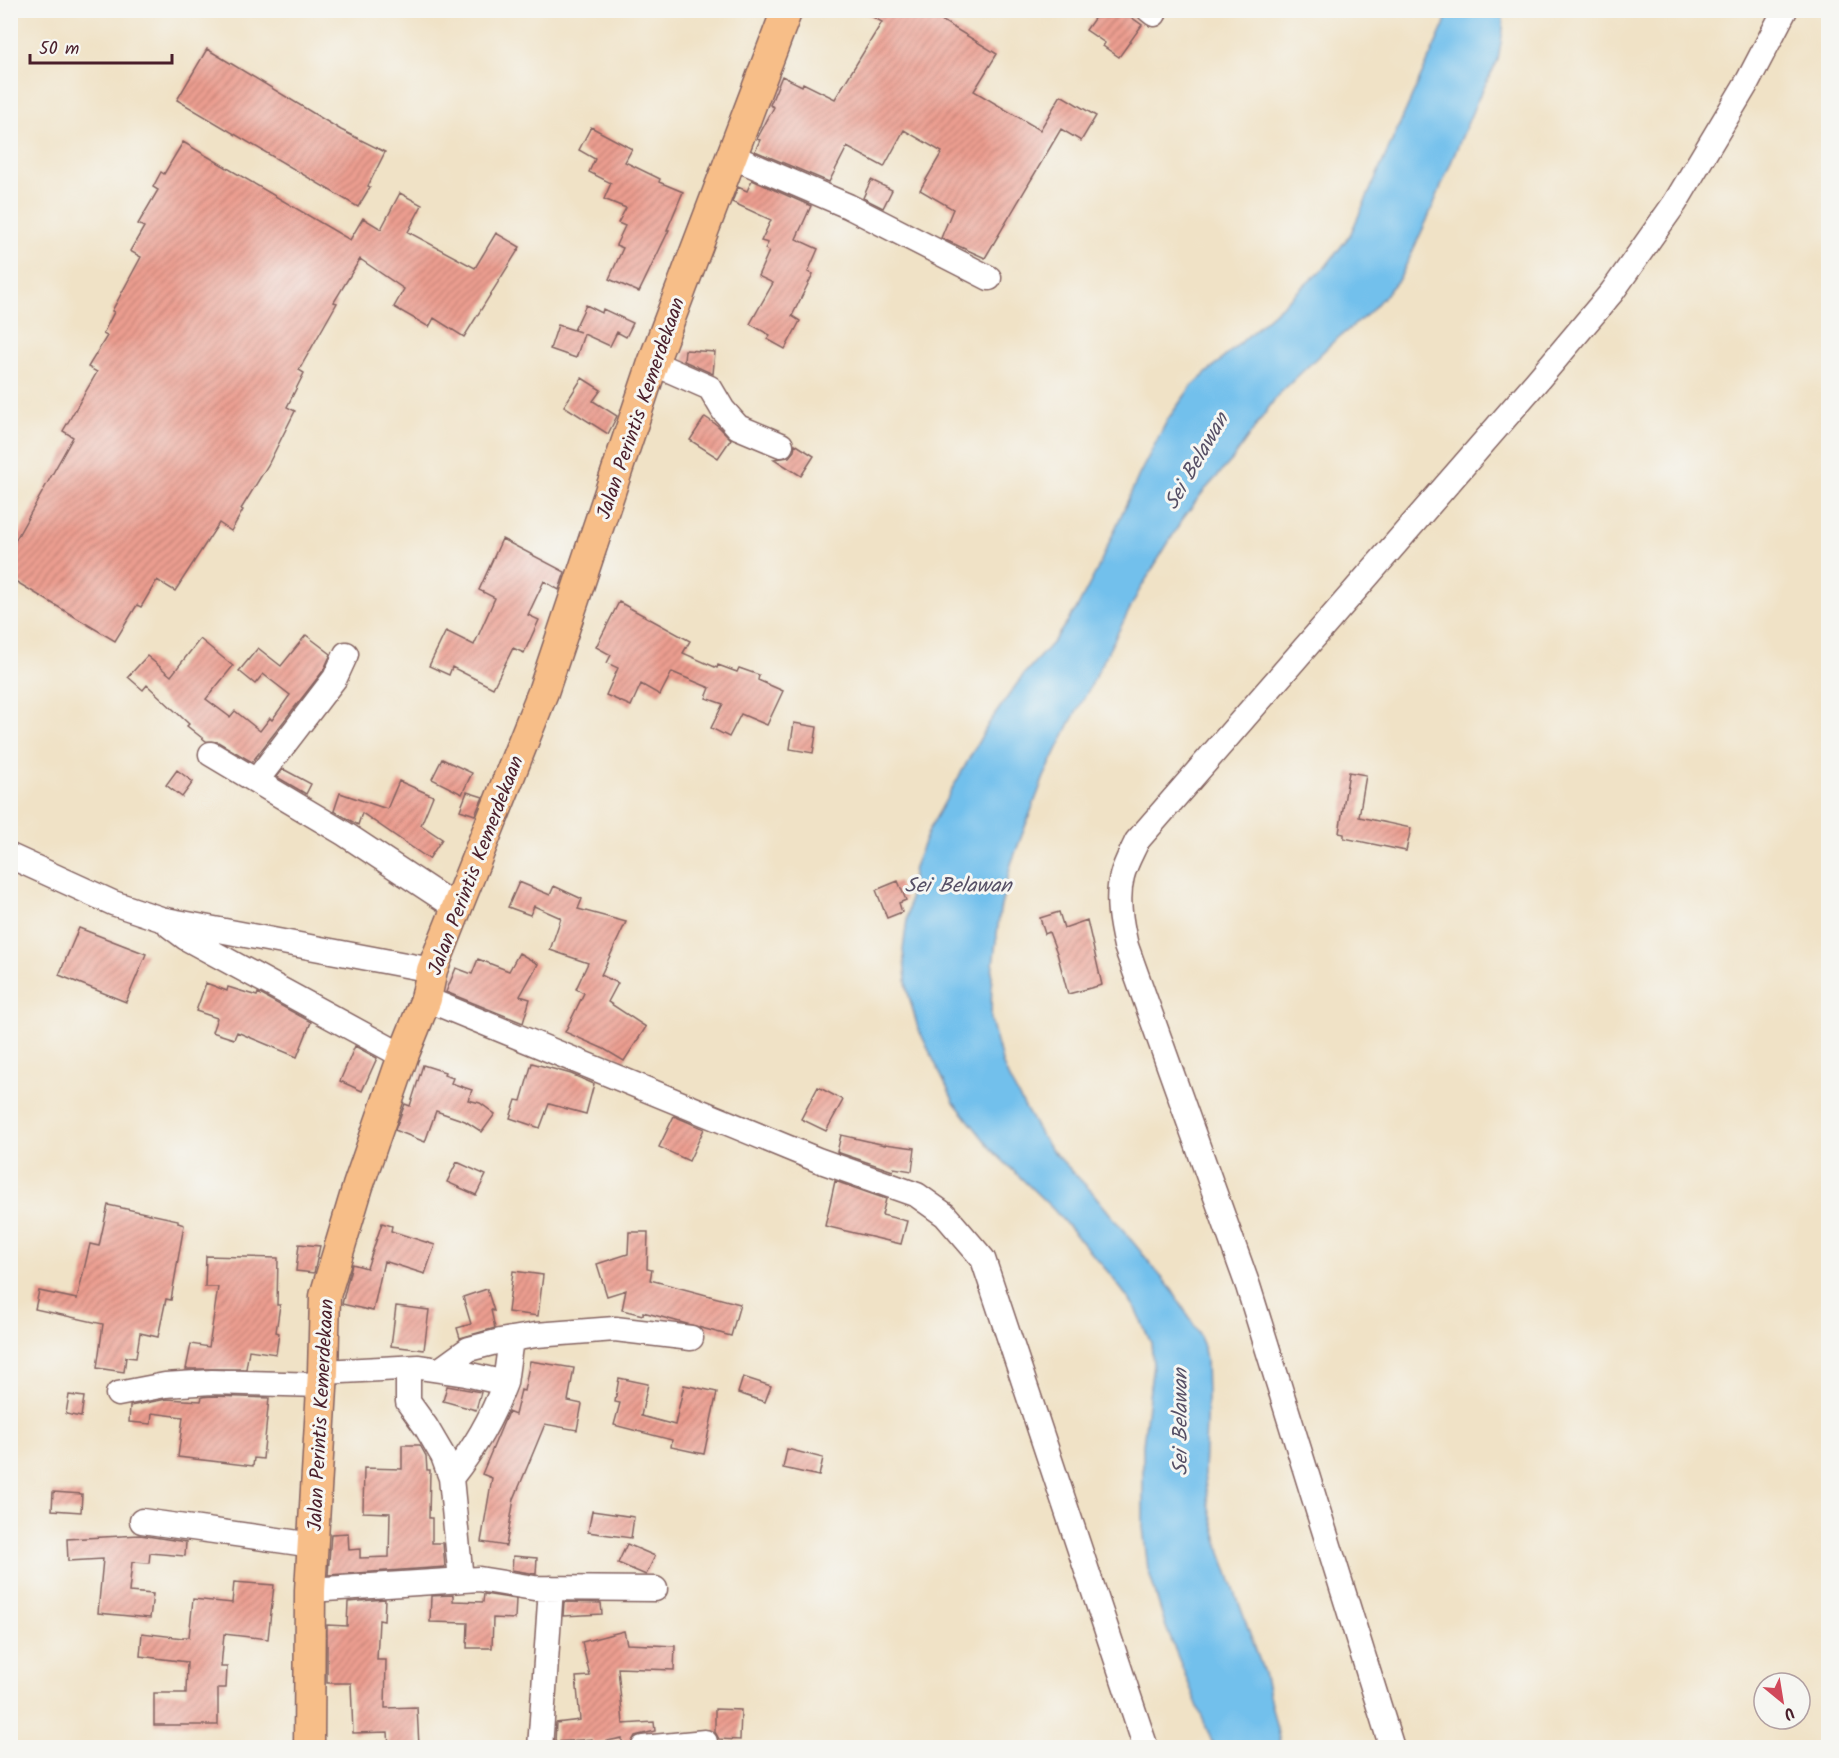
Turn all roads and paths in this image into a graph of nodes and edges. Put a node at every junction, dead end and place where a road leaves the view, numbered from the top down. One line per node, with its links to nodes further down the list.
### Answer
1 (787, 10): 3 (main road, Jalan Perintis Kemerdekaan)
2 (1785, 10): 35 (street)
3 (731, 156): 4 (street); 5 (main road, Jalan Perintis Kemerdekaan)
4 (989, 278)
5 (653, 363): 6 (street); 11 (main road, Jalan Perintis Kemerdekaan)
6 (781, 444)
7 (346, 654): 9 (street)
8 (211, 754): 9 (street)
9 (256, 781): 11 (street)
10 (10, 856): 12 (street)
11 (457, 908): 13 (main road, Jalan Perintis Kemerdekaan)
12 (160, 919): 13 (street); 15 (street)
13 (432, 970): 14 (main road, Jalan Perintis Kemerdekaan)
14 (426, 999): 15 (main road, Jalan Perintis Kemerdekaan); 34 (street)
15 (403, 1056): 20 (main road, Jalan Perintis Kemerdekaan)
16 (691, 1338): 17 (street)
17 (511, 1339): 19 (street); 21 (street)
18 (408, 1368): 19 (street); 20 (street); 23 (street)
19 (440, 1370): 21 (street)
20 (322, 1379): 22 (street); 25 (main road, Jalan Perintis Kemerdekaan)
21 (505, 1383): 23 (street)
22 (118, 1394)
23 (451, 1478): 26 (street)
24 (142, 1521): 25 (street)
25 (314, 1545): 29 (main road, Jalan Perintis Kemerdekaan)
26 (461, 1580): 27 (street); 29 (street)
27 (551, 1588): 28 (street); 32 (street)
28 (655, 1588)
29 (310, 1590): 31 (main road, Jalan Perintis Kemerdekaan)
30 (705, 1742): 33 (street)
31 (309, 1748)
32 (540, 1748)
33 (643, 1748)
34 (1146, 1748)
35 (1392, 1748)

